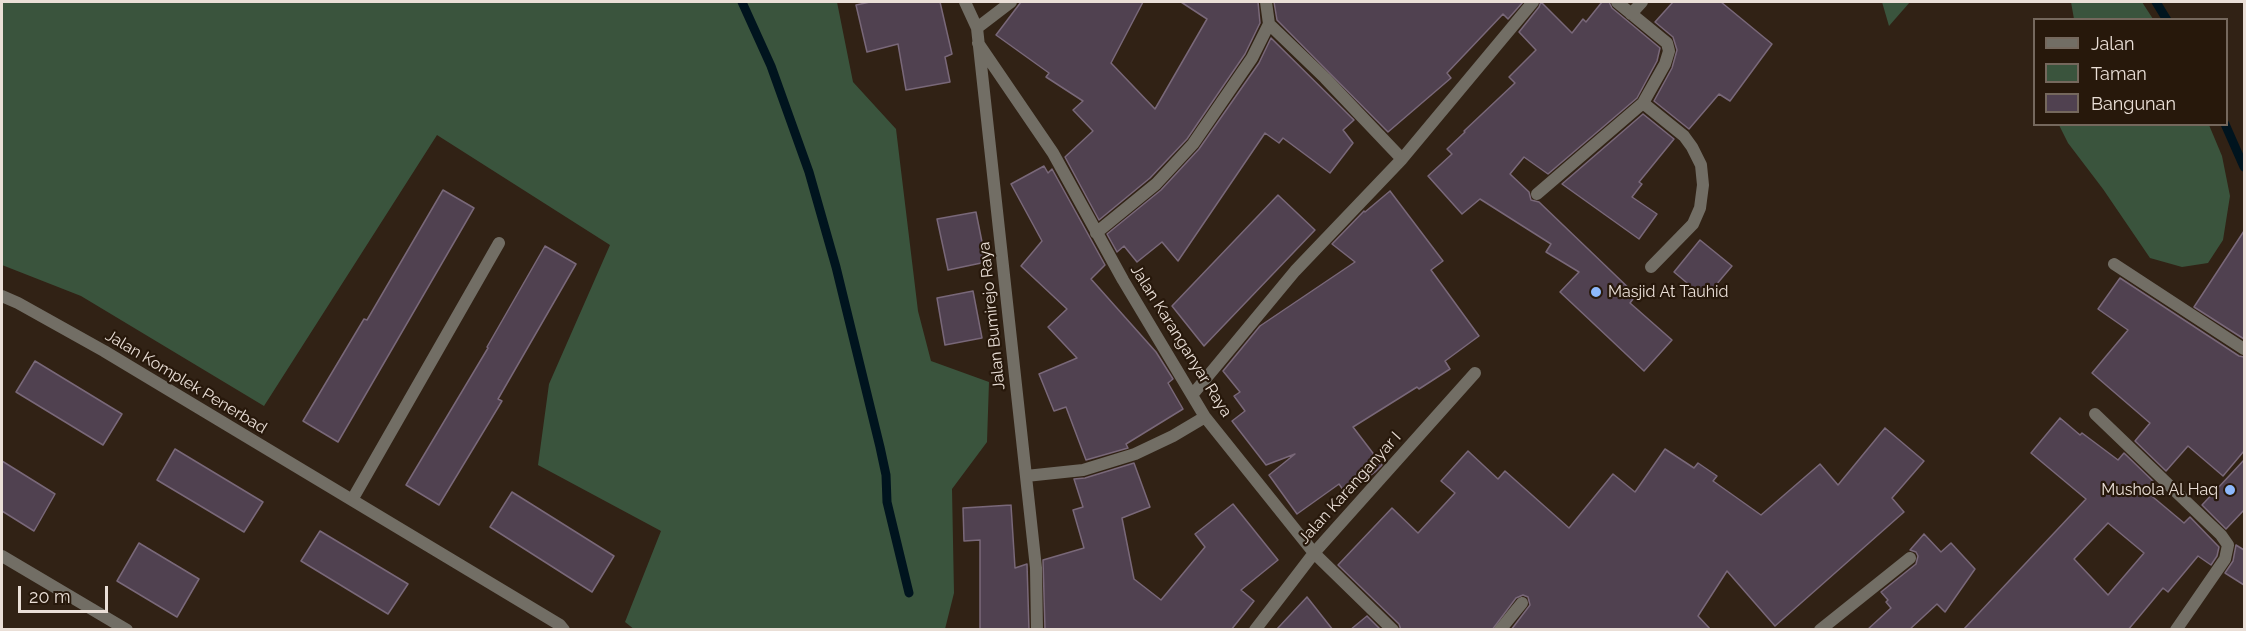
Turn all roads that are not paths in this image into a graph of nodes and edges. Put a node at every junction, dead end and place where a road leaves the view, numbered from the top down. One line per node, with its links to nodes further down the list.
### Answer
1 (965, 2): 9 (street, Jalan Bumirejo Raya)
2 (1011, 2): 9 (street)
3 (1266, 2): 8 (street)
4 (1533, 2): 12 (street)
5 (1617, 2): 7 (street)
6 (1642, 2): 7 (street)
7 (1631, 14): 11 (street)
8 (1269, 24): 12 (street); 14 (street)
9 (977, 28): 10 (street, Jalan Bumirejo Raya)
10 (978, 43): 14 (street, Jalan Karanganyar Raya); 24 (street, Jalan Bumirejo Raya)
11 (1643, 103): 13 (street); 17 (street)
12 (1402, 159): 21 (street)
13 (1537, 194)
14 (1096, 233): 21 (street, Jalan Karanganyar Raya)
15 (499, 243): 25 (street)
16 (2114, 264): 19 (street)
17 (1651, 267)
18 (2, 296): 25 (street, Jalan Komplek Penerbad)
19 (2244, 350)
20 (1475, 373): 26 (street, Jalan Karanganyar I)
21 (1193, 394): 23 (street, Jalan Karanganyar Raya)
22 (2095, 414): 37 (street)
23 (1205, 417): 24 (street); 26 (street, Jalan Karanganyar Raya)
24 (1026, 476): 32 (street, Jalan Bumirejo Raya)
25 (352, 500): 31 (street, Jalan Komplek Penerbad)
26 (1314, 553): 33 (street, Jalan Karanganyar I); 34 (street, Jalan Karanganyar Raya)
27 (2, 556): 30 (street)
28 (1910, 558): 36 (street)
29 (1522, 603): 35 (street)
30 (127, 630)
31 (564, 630)
32 (1038, 630)
33 (1255, 630)
34 (1393, 630)
35 (1500, 630)
36 (1820, 630)
37 (2175, 630)

